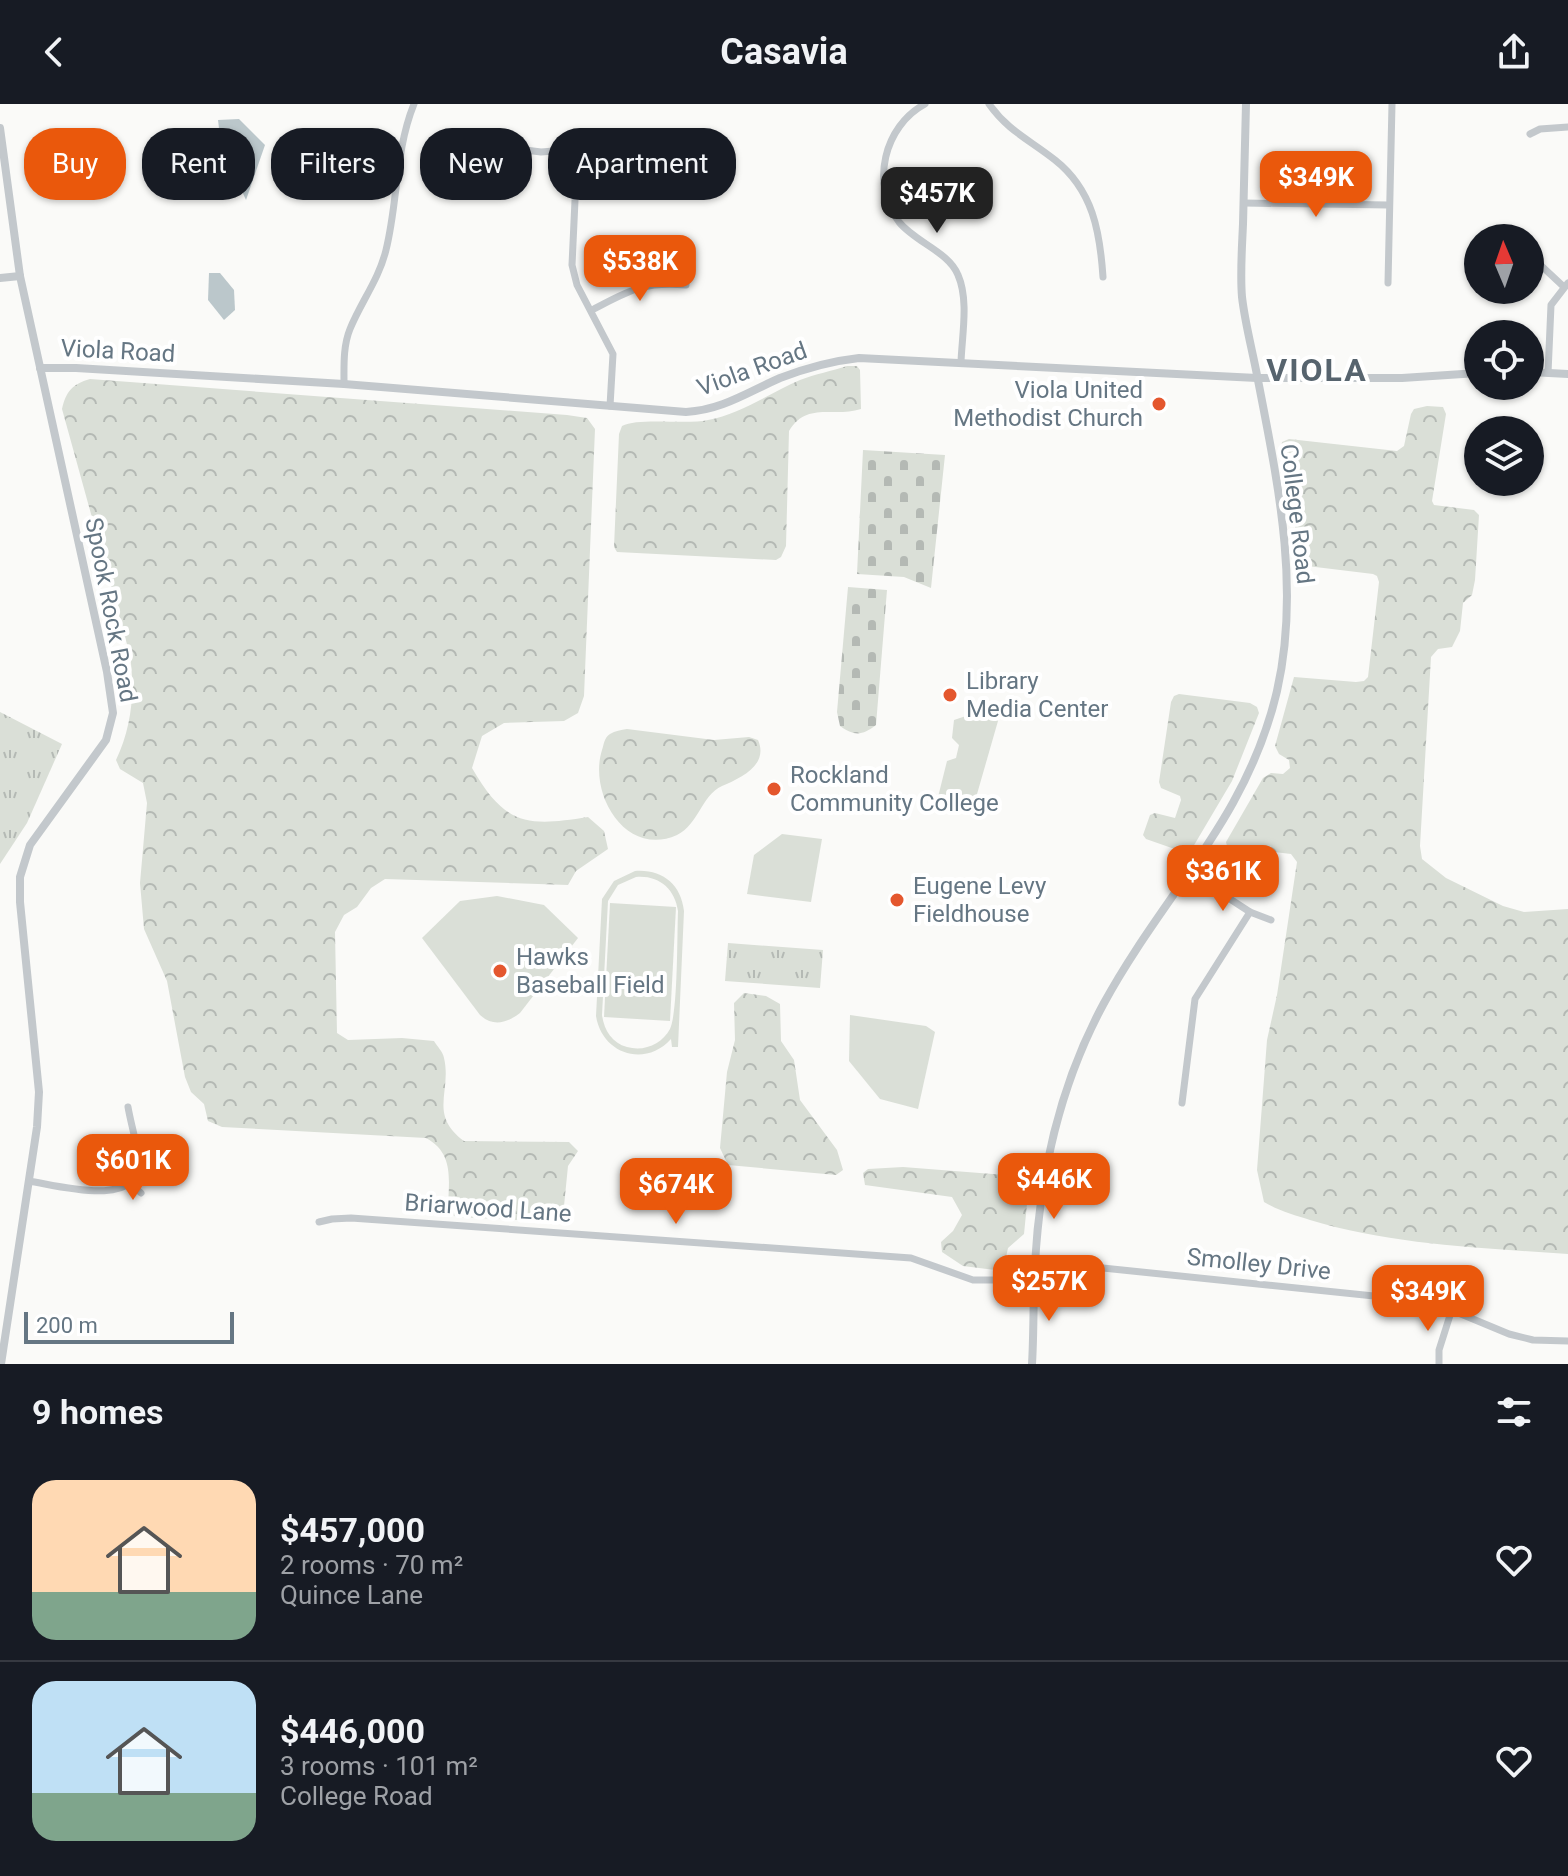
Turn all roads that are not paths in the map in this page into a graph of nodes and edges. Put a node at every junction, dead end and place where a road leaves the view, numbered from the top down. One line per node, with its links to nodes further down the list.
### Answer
1 (414, 104): 27 (street)
2 (925, 104): 20 (street)
3 (989, 104): 14 (street)
4 (1246, 104): 10 (street, College Road)
5 (1392, 104): 11 (street)
6 (1568, 127): 8 (street)
7 (0, 128): 13 (street, Spook Rock Road)
8 (1530, 134)
9 (575, 200): 19 (street)
10 (1244, 203): 11 (street); 26 (street, College Road)
11 (1388, 205): 16 (street)
12 (1544, 267): 18 (street)
13 (20, 276): 15 (street); 21 (street, Spook Rock Road)
14 (1103, 277)
15 (0, 278)
16 (1388, 283)
17 (686, 285): 19 (street)
18 (1566, 285): 23 (street)
19 (592, 310): 28 (street)
20 (961, 362): 26 (street, Viola Road); 28 (street, Viola Road)
21 (40, 368): 27 (street, Viola Road); 34 (street, Spook Rock Road)
22 (1544, 373): 23 (street)
23 (1548, 373): 25 (street)
24 (1464, 374): 26 (street, Viola Road)
25 (1568, 374)
26 (1257, 378): 29 (street, College Road)
27 (344, 384): 28 (street, Viola Road)
28 (610, 406)
29 (1190, 873): 30 (street); 38 (street, College Road)
30 (1250, 912): 31 (street); 32 (street)
31 (1271, 920)
32 (1182, 1103)
33 (128, 1107): 35 (street)
34 (29, 1181): 35 (street); 42 (street, Spook Rock Road)
35 (131, 1184): 36 (street)
36 (141, 1193)
37 (319, 1222): 39 (street, Briarwood Lane)
38 (1035, 1261): 39 (street, College Road); 40 (street, Smolley Drive)
39 (1034, 1280): 43 (street, College Road)
40 (1452, 1309): 41 (street, Smolley Drive); 44 (street)
41 (1568, 1341)
42 (1, 1364)
43 (1032, 1364)
44 (1439, 1364)

